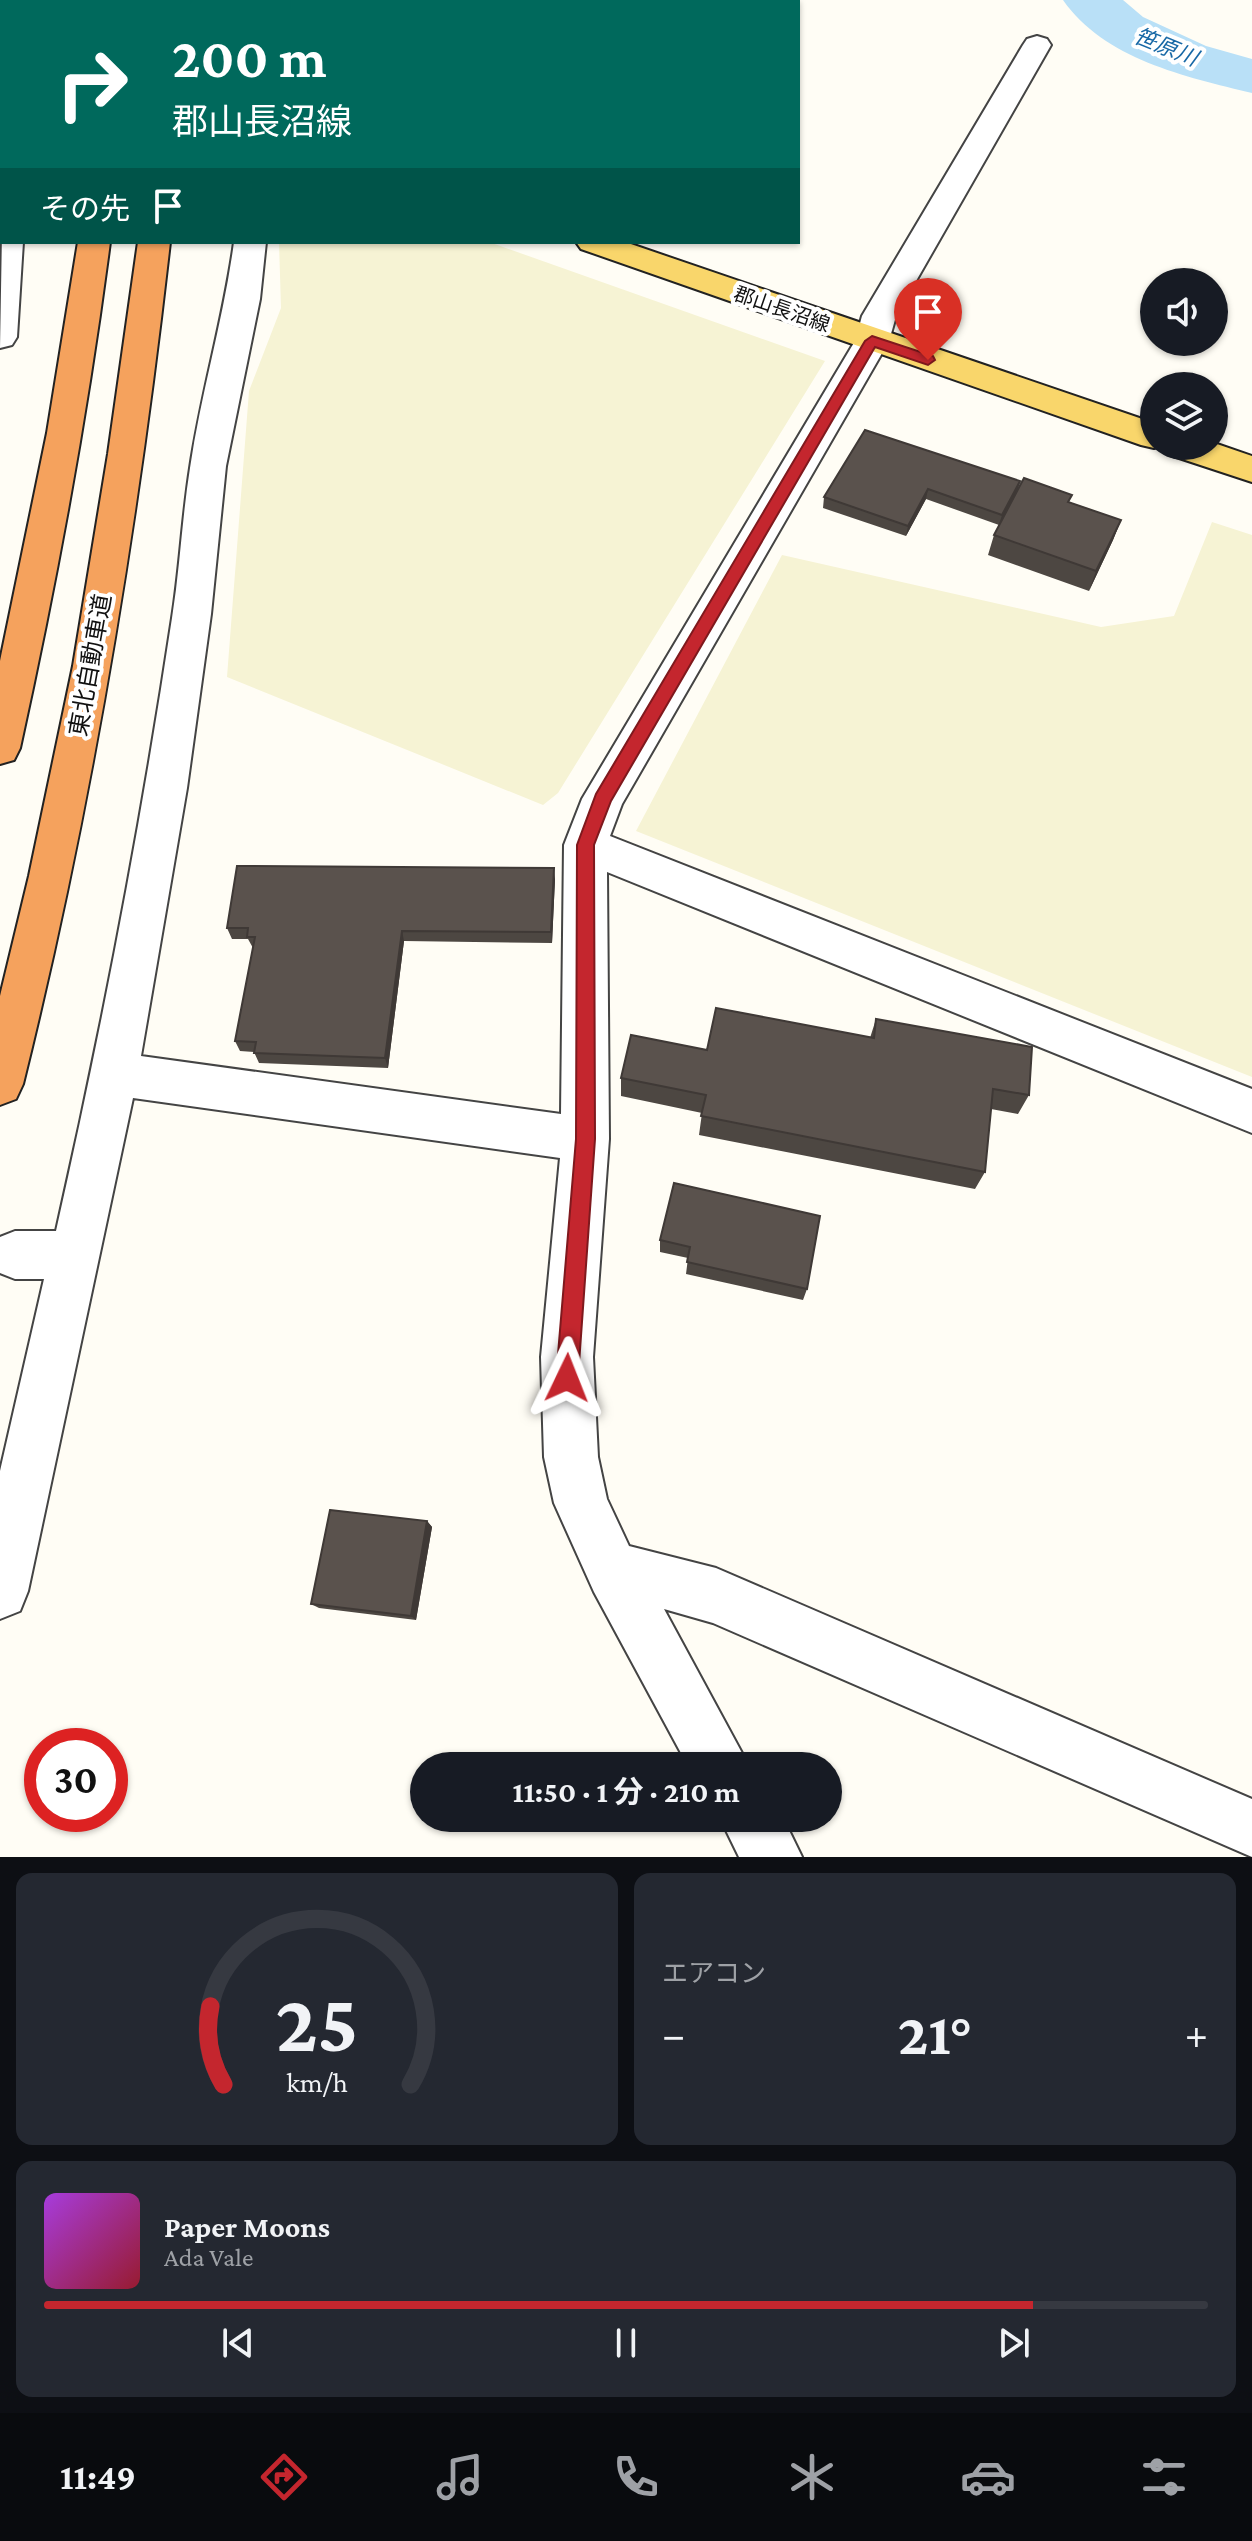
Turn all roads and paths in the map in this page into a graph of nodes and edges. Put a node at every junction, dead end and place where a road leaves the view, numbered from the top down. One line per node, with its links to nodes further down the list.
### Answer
1 (1037, 45): 8 (street)
2 (7, 244): 7 (street)
3 (94, 244): 12 (highway)
4 (154, 244): 15 (highway, 東北自動車道)
5 (250, 244): 14 (street)
6 (598, 244): 8 (main road, 郡山長沼線)
7 (0, 337)
8 (872, 341): 9 (main road, 郡山長沼線); 13 (street)
9 (1140, 431)
10 (1225, 460): 11 (main road)
11 (1252, 469)
12 (0, 748)
13 (585, 845): 16 (street); 17 (street)
14 (115, 1074): 17 (street); 19 (street)
15 (0, 1084)
16 (1252, 1111)
17 (585, 1139): 20 (street)
18 (15, 1255): 19 (street)
19 (76, 1255): 21 (street)
20 (613, 1573): 22 (street); 23 (street)
21 (0, 1591)
22 (712, 1752)
23 (1252, 1829)
24 (758, 1832): 25 (street)
25 (772, 1857)

